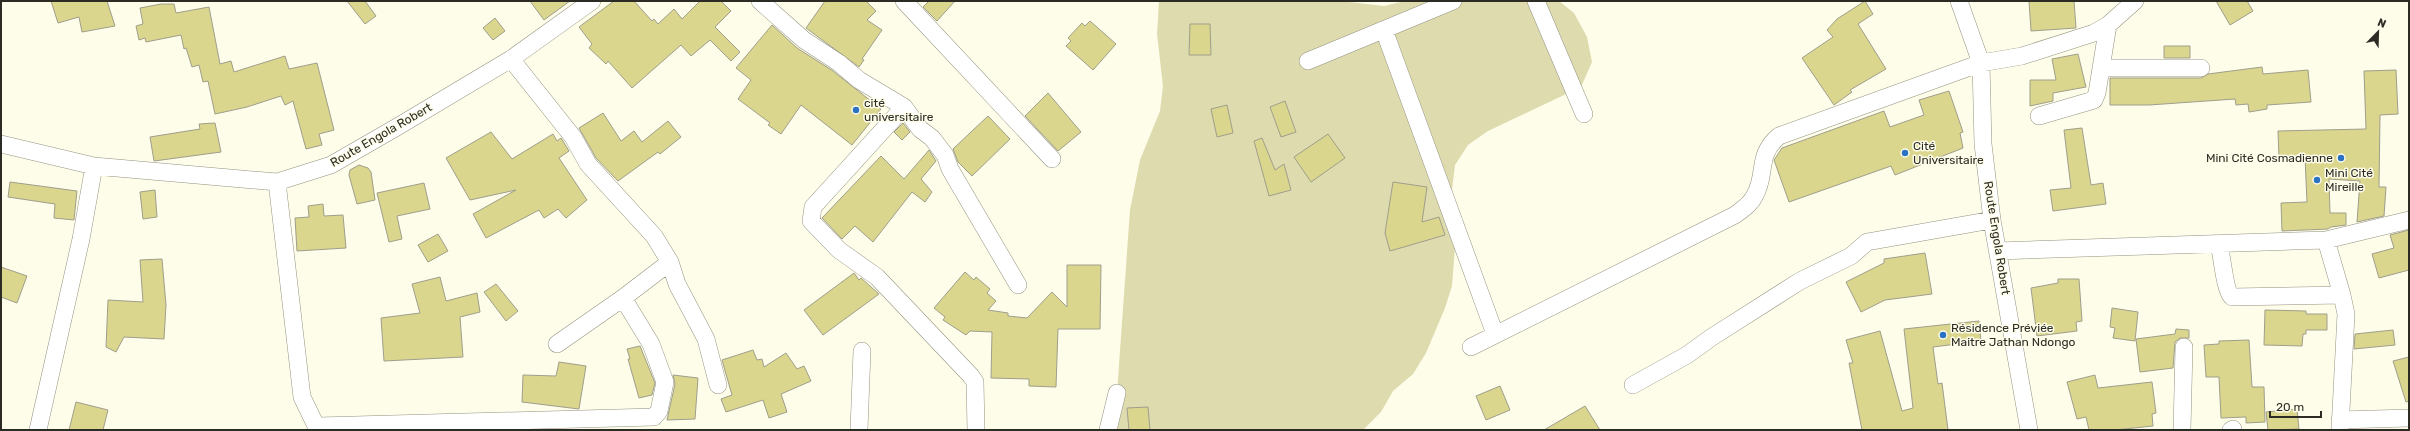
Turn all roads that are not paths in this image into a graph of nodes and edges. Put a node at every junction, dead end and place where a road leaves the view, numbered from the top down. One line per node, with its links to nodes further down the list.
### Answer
1 (592, 1): 10 (street, Route Engola Robert)
2 (760, 1): 15 (street)
3 (904, 1): 19 (street)
4 (1453, 1): 9 (street)
5 (1536, 1): 16 (street)
6 (1959, 1): 12 (street, Route Engola Robert)
7 (2135, 1): 8 (street)
8 (2108, 25): 12 (street); 13 (street)
9 (1384, 30): 11 (street); 31 (street)
10 (511, 59): 21 (street, Route Engola Robert); 27 (street)
11 (1308, 61)
12 (1981, 63): 22 (street, Route Engola Robert); 31 (street)
13 (2101, 68): 14 (street); 17 (street)
14 (2201, 68)
15 (904, 107): 28 (street); 45 (street)
16 (1584, 114)
17 (2039, 116)
18 (1, 144): 20 (street, Route Engola Robert)
19 (1052, 159)
20 (94, 166): 21 (street, Route Engola Robert); 43 (street)
21 (277, 182): 42 (street)
22 (1992, 220): 26 (street, Route Engola Robert); 37 (street)
23 (2409, 220): 24 (street)
24 (2326, 240): 25 (street); 29 (street)
25 (2219, 244): 26 (street); 29 (street)
26 (1998, 251): 47 (street, Route Engola Robert)
27 (670, 262): 30 (street); 36 (street)
28 (1018, 285)
29 (2342, 295): 41 (street)
30 (623, 298): 32 (street); 40 (street)
31 (1495, 334): 33 (street)
32 (557, 344)
33 (1471, 347)
34 (2184, 347): 48 (street)
35 (862, 352): 44 (street)
36 (718, 385)
37 (1633, 385)
38 (1117, 393): 46 (street)
39 (2409, 418): 41 (street)
40 (628, 423): 42 (street)
41 (2340, 425)
42 (318, 428)
43 (38, 430)
44 (859, 430)
45 (976, 430)
46 (1108, 430)
47 (2029, 430)
48 (2182, 430)

